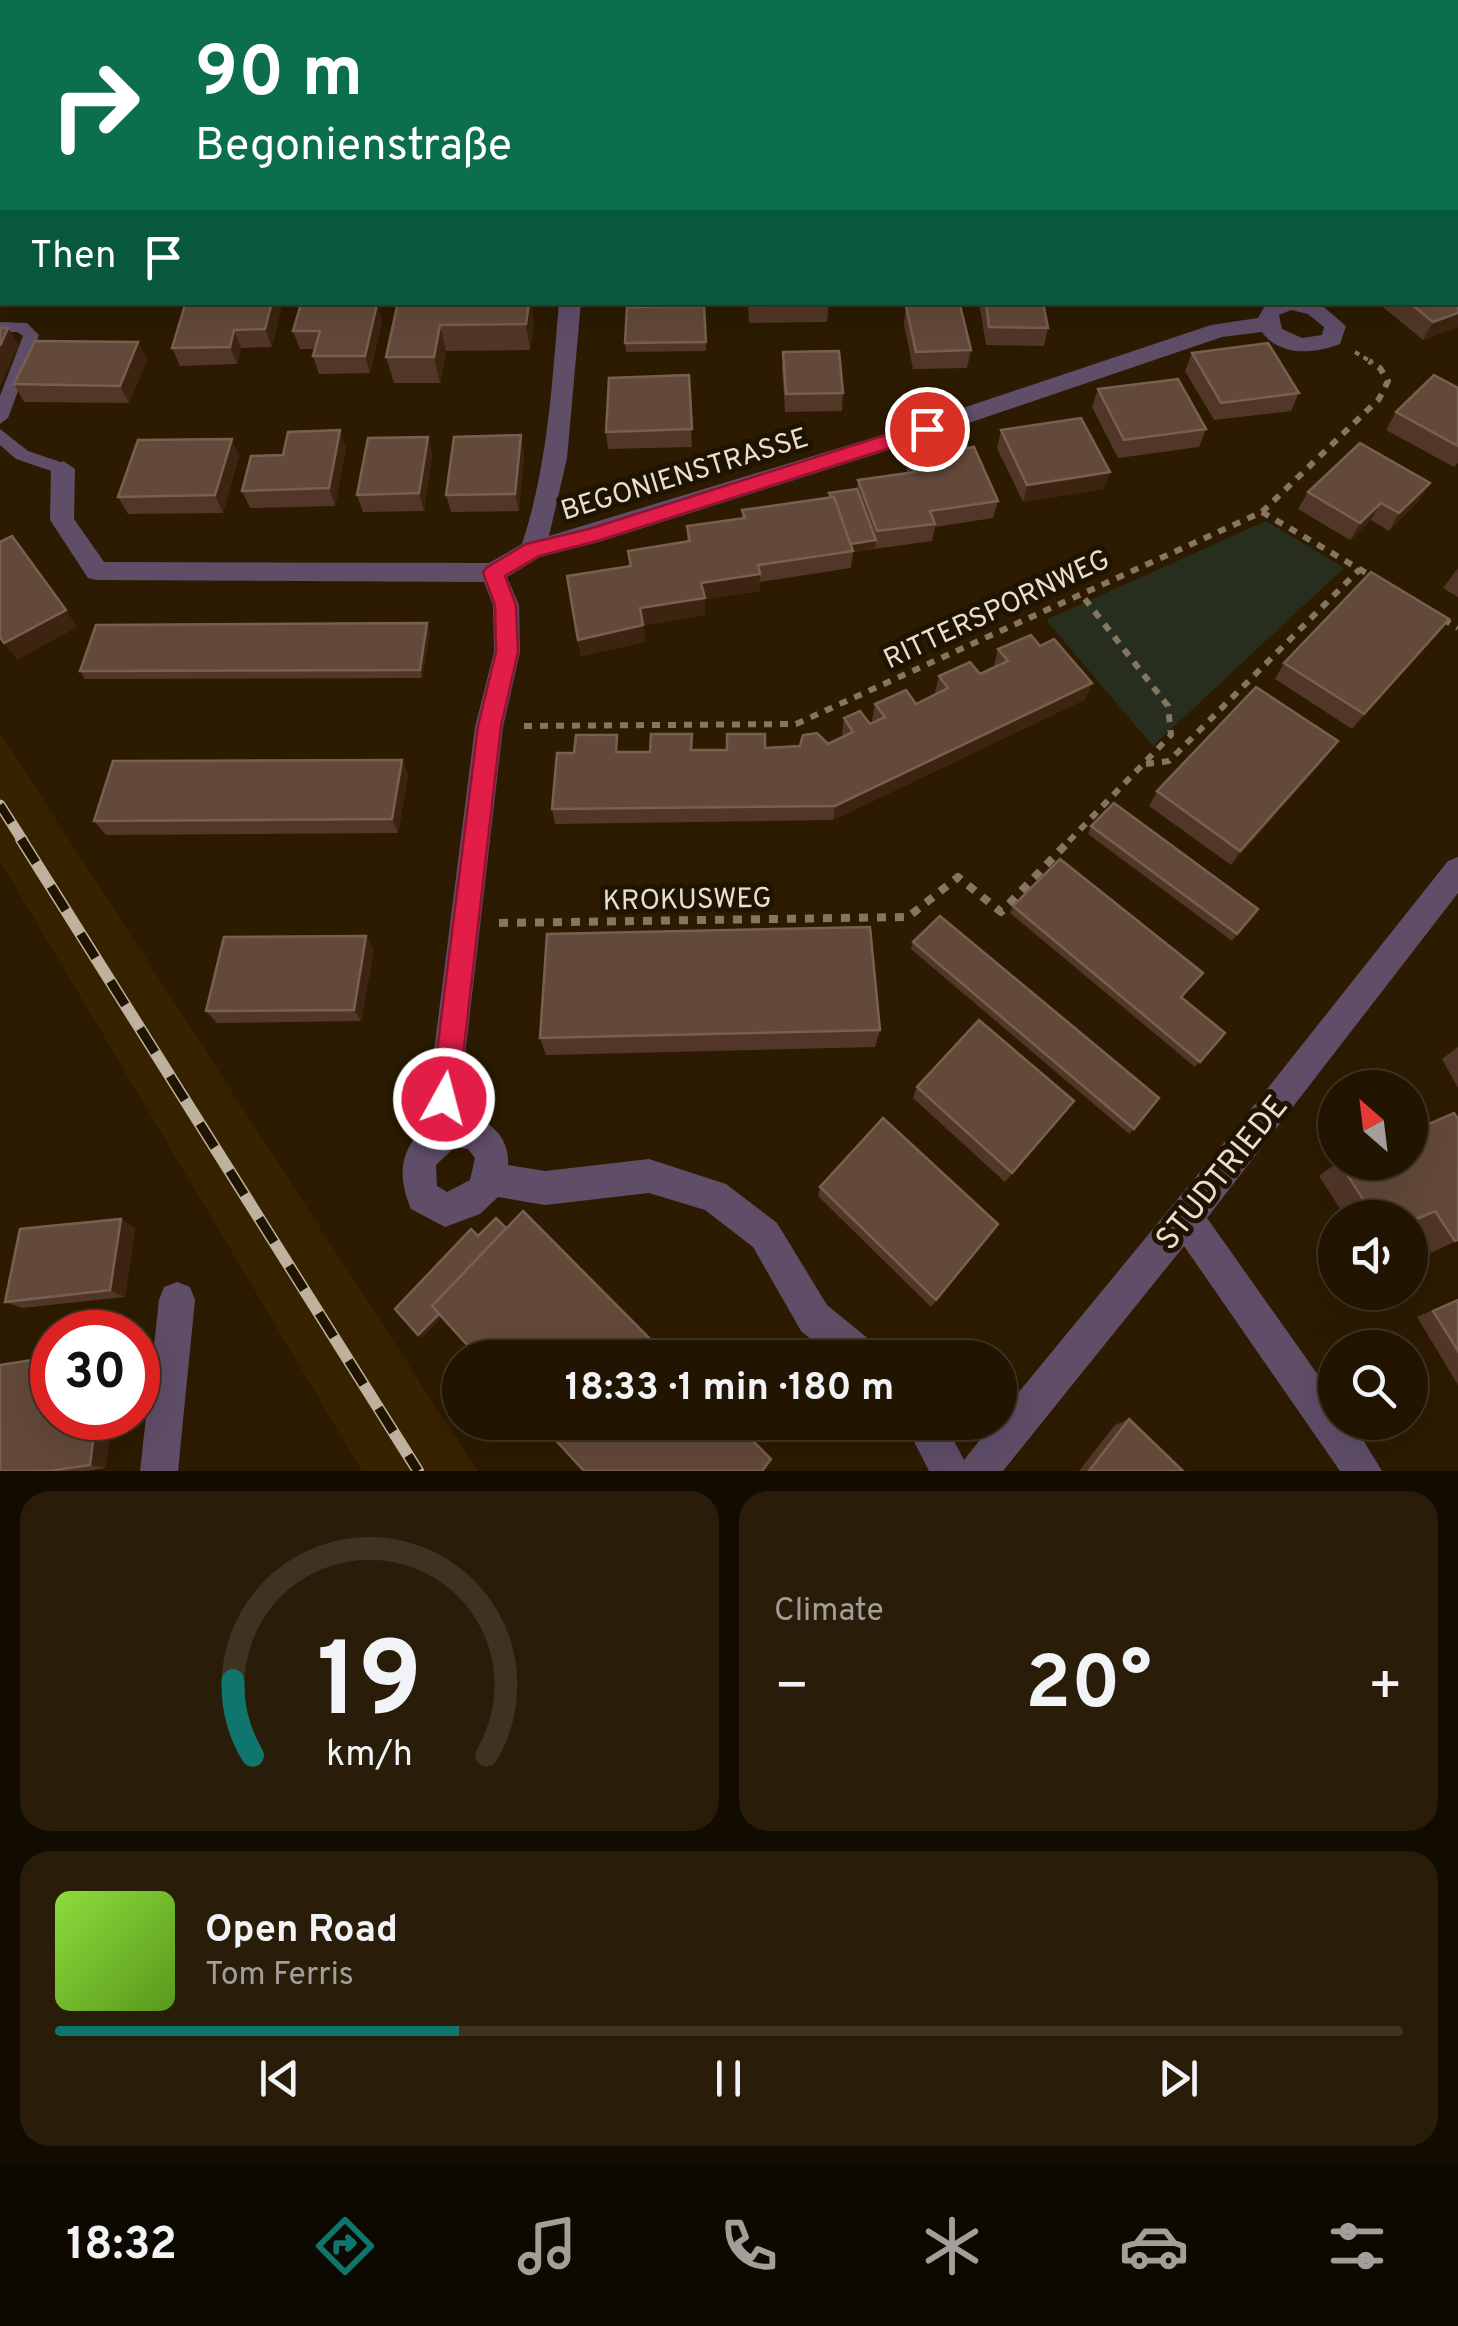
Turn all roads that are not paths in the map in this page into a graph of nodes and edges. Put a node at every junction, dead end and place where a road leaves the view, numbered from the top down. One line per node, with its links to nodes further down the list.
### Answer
1 (570, 305): 9 (street)
2 (1293, 305): 4 (street, BEGONIENSTRASSE)
3 (1312, 305): 4 (street, BEGONIENSTRASSE)
4 (1267, 324): 9 (street, BEGONIENSTRASSE)
5 (0, 326): 6 (lane)
6 (0, 418)
7 (0, 435): 8 (lane)
8 (64, 468): 10 (street)
9 (533, 549): 10 (street, BEGONIENSTRASSE)
10 (493, 573): 12 (street)
11 (1458, 870): 14 (street, STUDTRIEDE)
12 (452, 1130): 13 (street); 13 (street)
13 (492, 1180): 16 (street)
14 (1185, 1217): 20 (street, STUDTRIEDE); 21 (street)
15 (177, 1300): 18 (street)
16 (842, 1340)
17 (933, 1440): 19 (street)
18 (158, 1471)
19 (950, 1471)
20 (979, 1471)
21 (1364, 1471)

